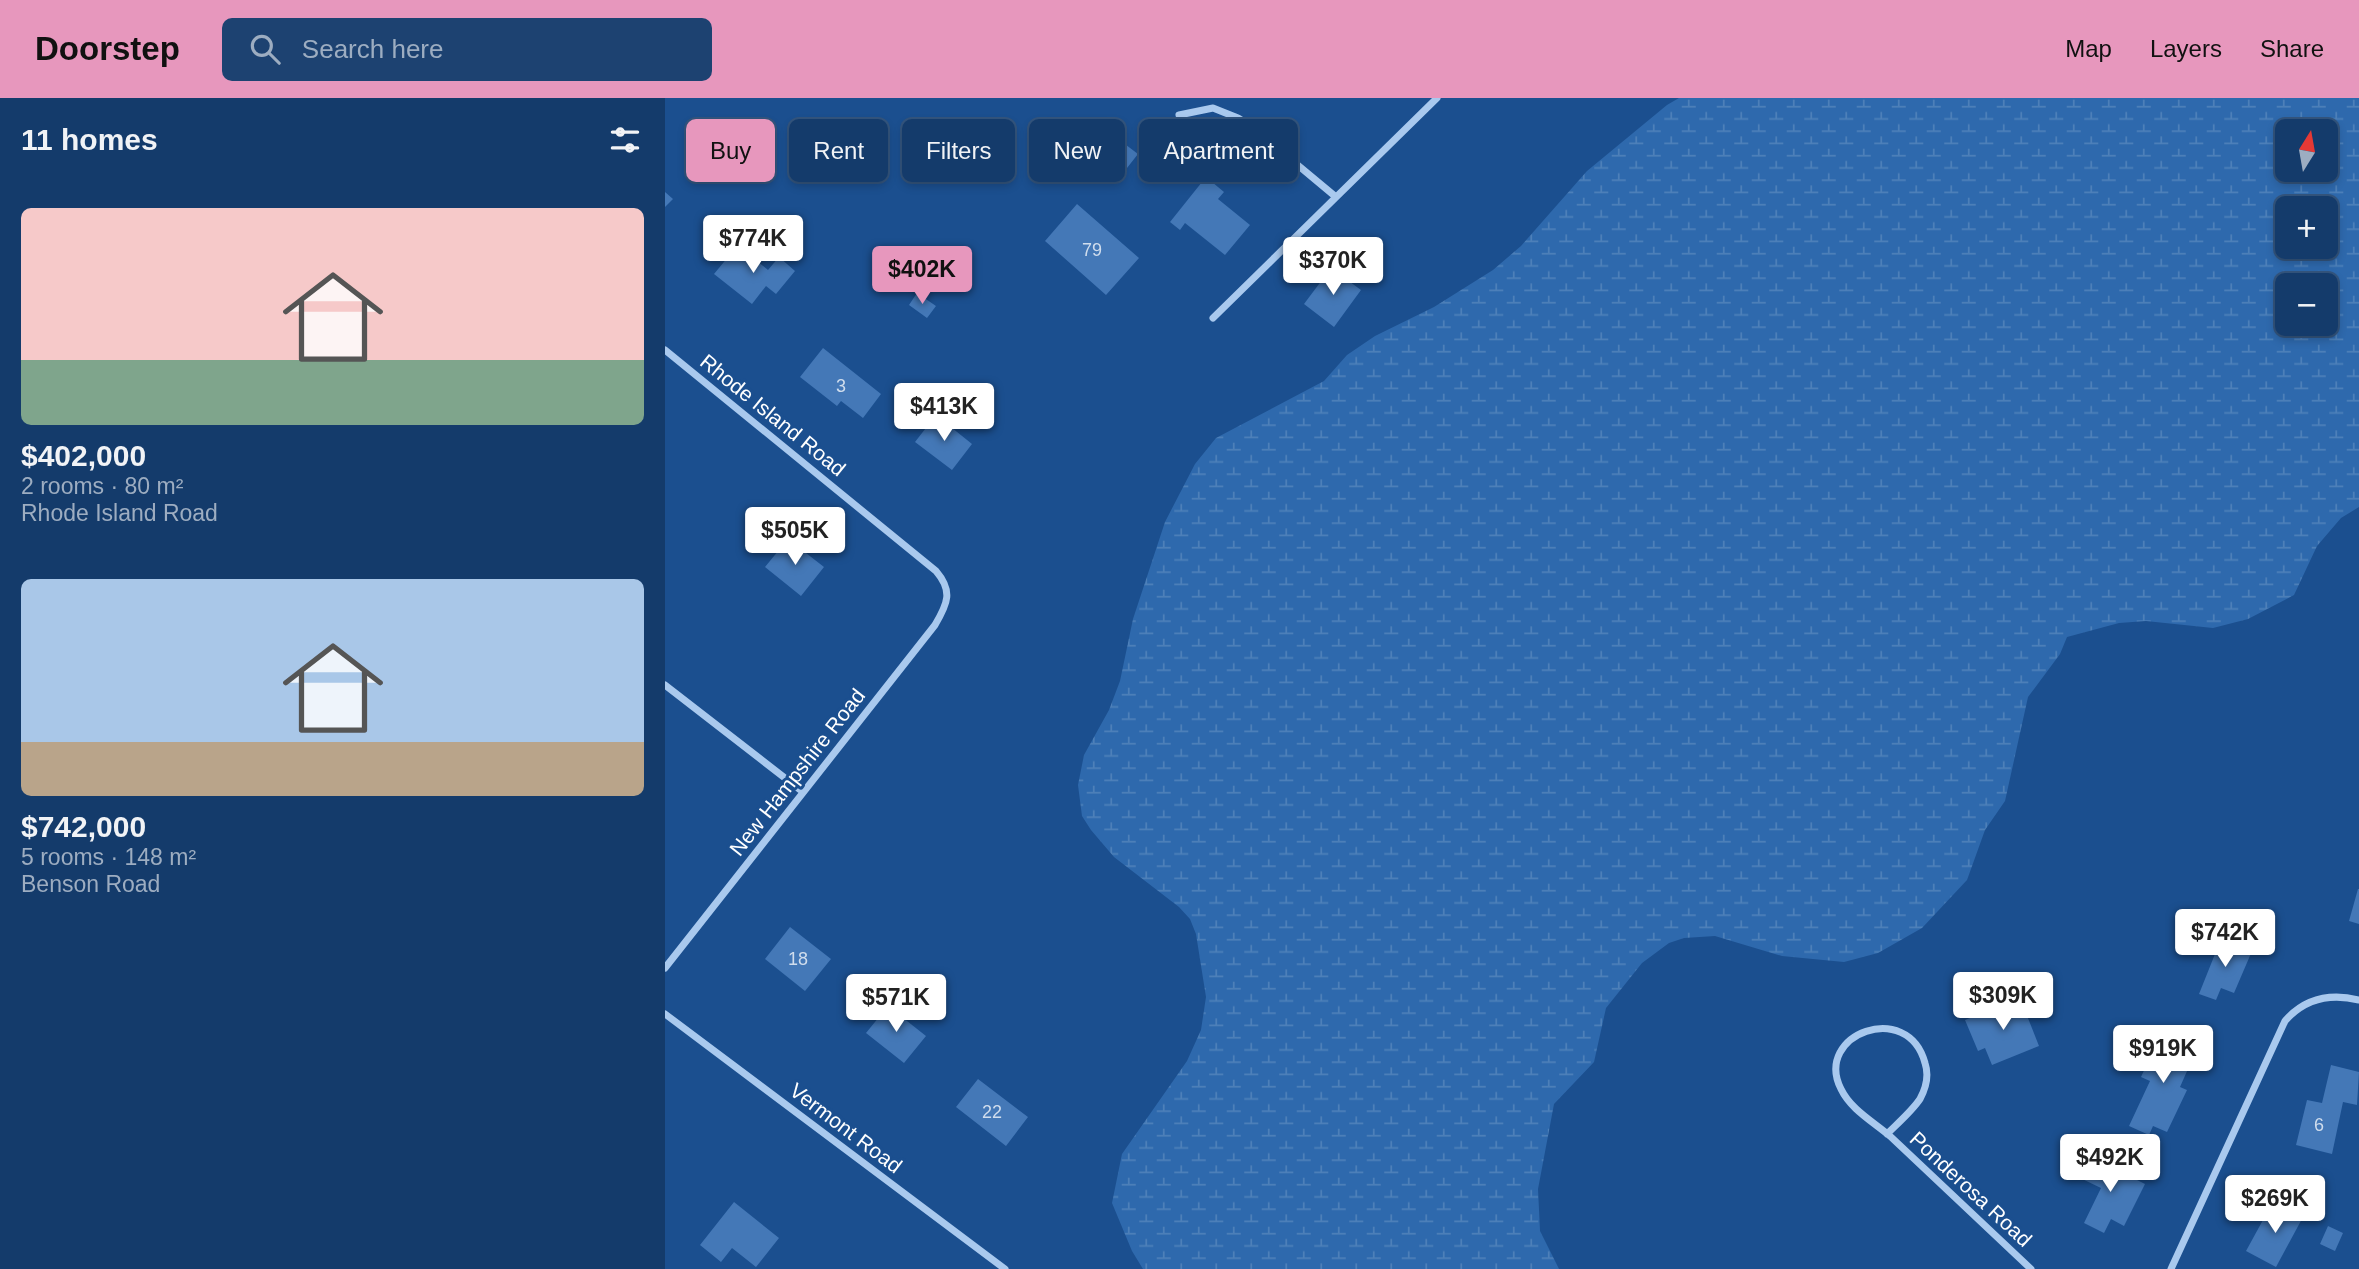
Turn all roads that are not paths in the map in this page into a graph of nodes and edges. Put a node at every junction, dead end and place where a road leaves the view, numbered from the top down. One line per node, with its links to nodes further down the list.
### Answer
1 (1437, 98): 3 (street)
2 (1179, 115): 3 (street)
3 (1336, 197): 4 (street)
4 (1213, 318)
5 (665, 350): 6 (street, Rhode Island Road)
6 (948, 593): 8 (street, New Hampshire Road)
7 (665, 685): 8 (street)
8 (803, 792): 9 (street, New Hampshire Road)
9 (665, 968)
10 (2359, 999): 15 (street)
11 (665, 1014): 13 (street, Vermont Road)
12 (1887, 1134): 12 (street, Ponderosa Road); 14 (street, Ponderosa Road)
13 (1005, 1269)
14 (2031, 1269)
15 (2171, 1269)

